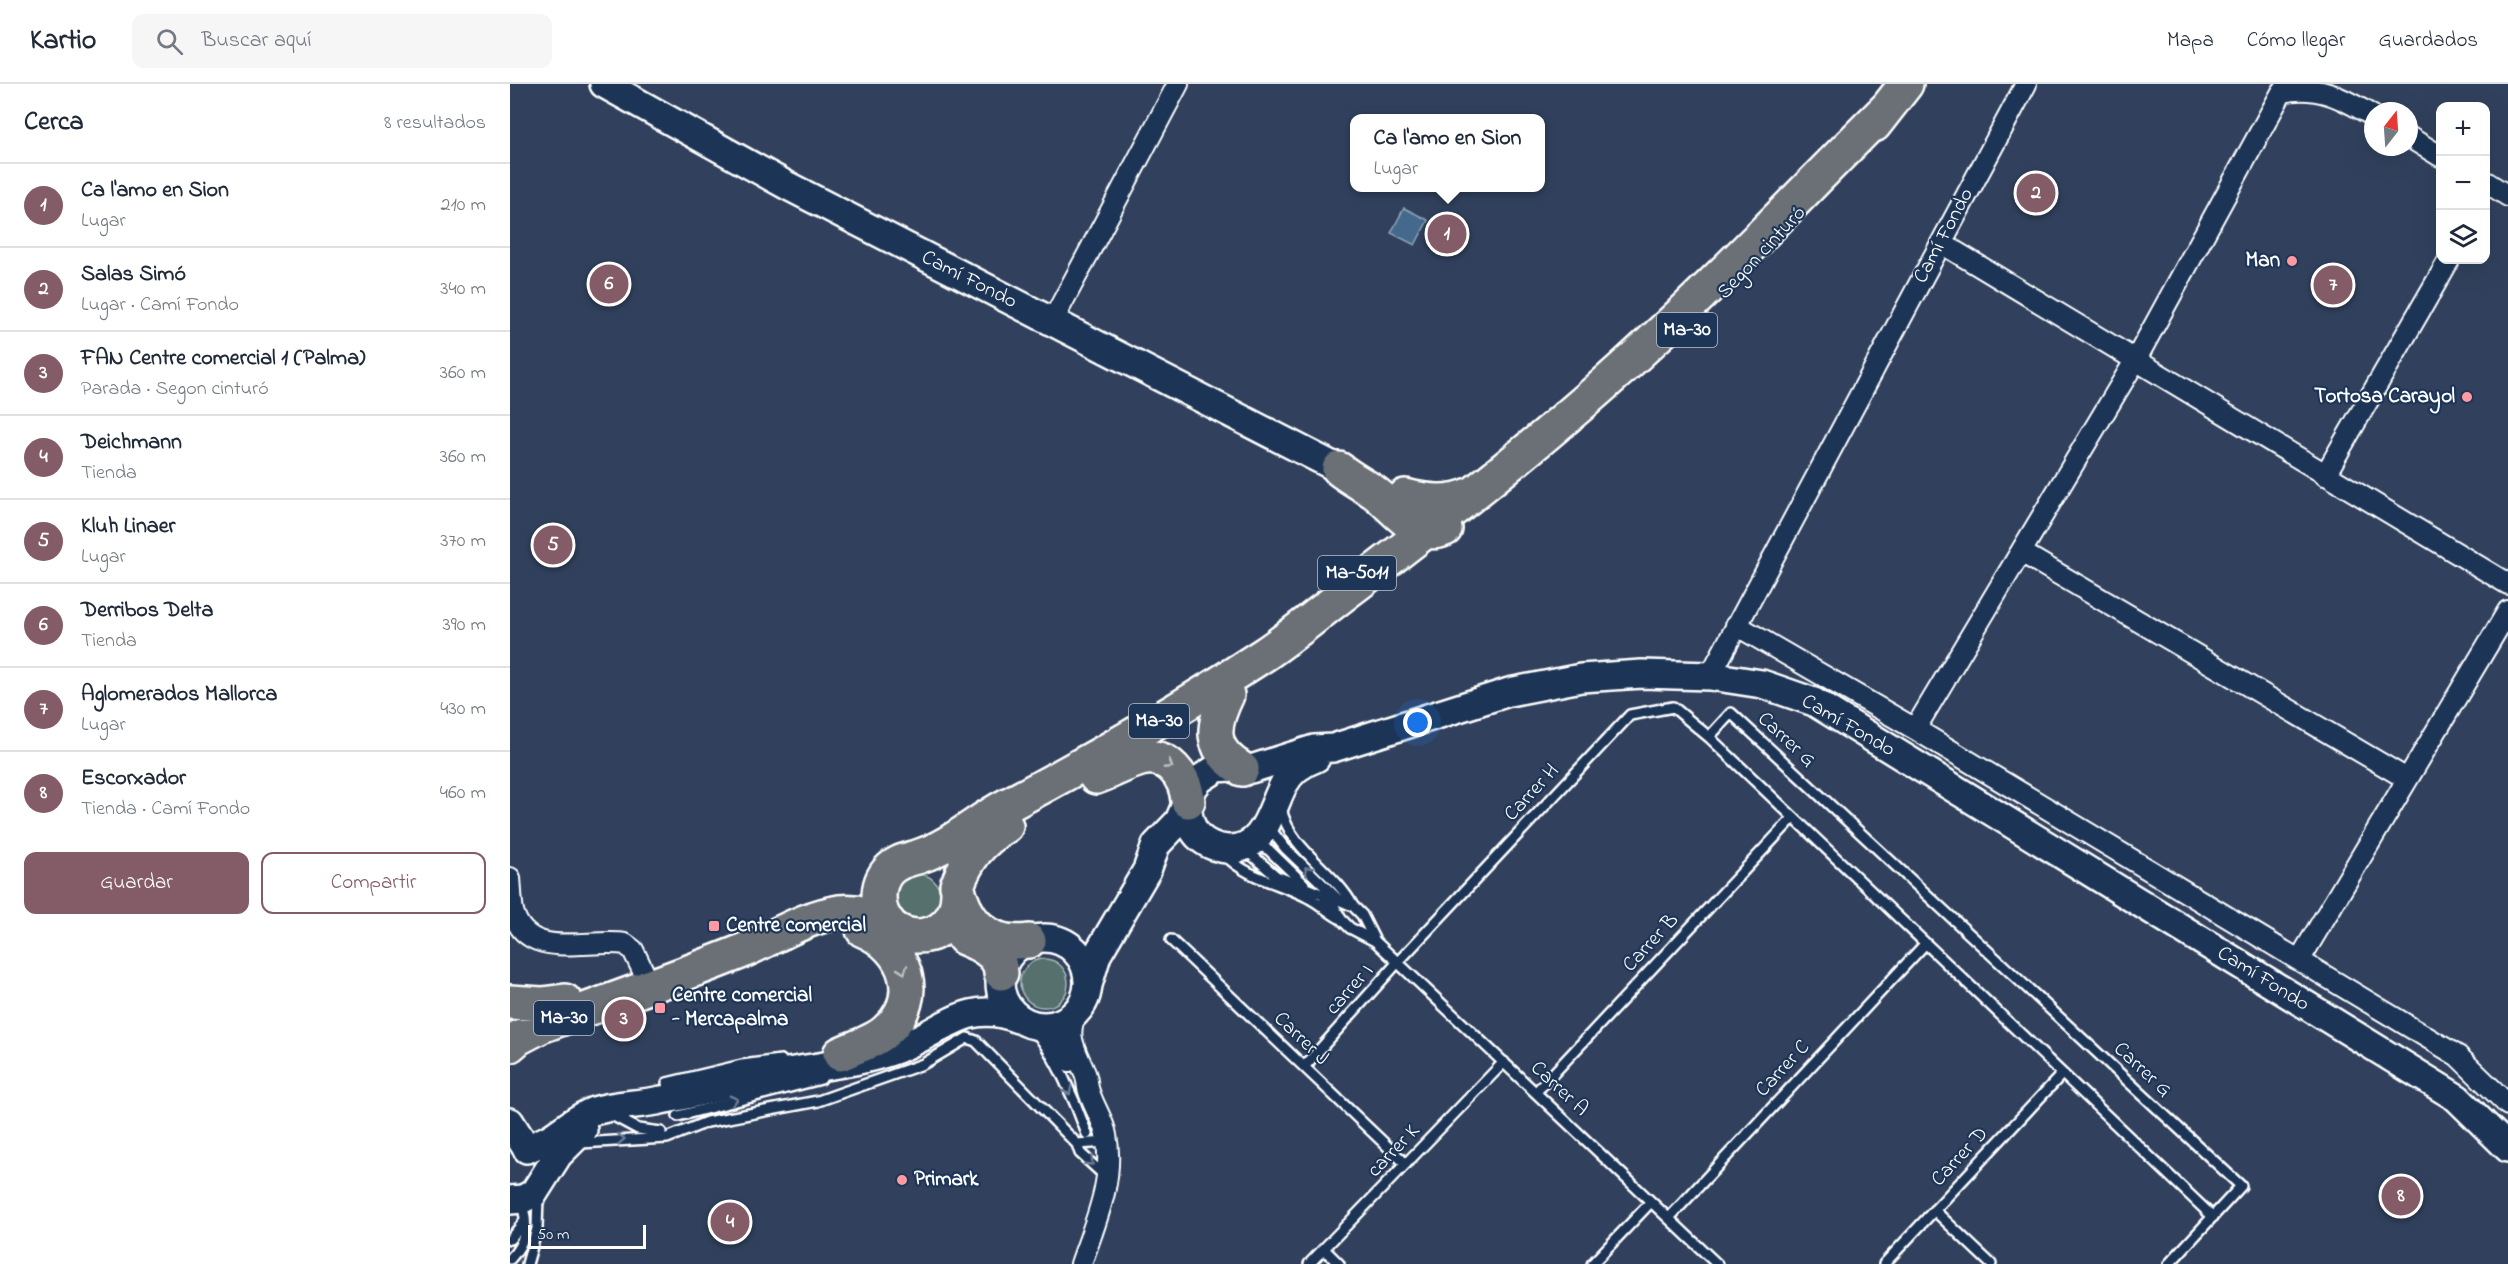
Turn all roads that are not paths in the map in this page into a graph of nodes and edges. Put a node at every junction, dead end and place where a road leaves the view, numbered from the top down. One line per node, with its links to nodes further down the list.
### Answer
1 (604, 84): 10 (street, Camí Fondo)
2 (1178, 84): 10 (street)
3 (2026, 84): 8 (street, Camí Fondo)
4 (1896, 96): 11 (highway, Segon cinturó / Ma-30); 15 (highway, Segon cinturó)
5 (2364, 111): 12 (street)
6 (2418, 143): 7 (street)
7 (2436, 154)
8 (1941, 243): 12 (street); 21 (street, Camí Fondo)
9 (2447, 264): 14 (street)
10 (1052, 322): 13 (street, Camí Fondo)
11 (1665, 352): 17 (highway); 22 (highway, Segon cinturó / Ma-30)
12 (2135, 361): 14 (street); 18 (street)
13 (1339, 469): 16 (highway)
14 (2325, 475): 19 (street)
15 (1482, 489): 16 (highway); 17 (highway, Segon cinturó)
16 (1395, 499): 17 (highway); 22 (highway, Ma-5011)
17 (1418, 539): 22 (highway, Ma-30)
18 (2021, 552): 25 (street); 30 (street)
19 (2508, 584)
20 (2508, 611): 30 (street)
21 (1736, 625): 23 (street, Camí Fondo); 25 (street)
22 (1300, 637): 24 (highway, Ma-30); 36 (highway, Ma-30)
23 (1710, 676): 27 (street); 80 (street, Camí Fondo)
24 (1227, 694): 28 (highway); 29 (highway, Ma-30)
25 (1916, 729): 52 (street)
26 (1709, 736): 33 (lane); 53 (lane, Carrer H); 87 (lane, Carrer G)
27 (1333, 748): 28 (street); 31 (street)
28 (1242, 769): 32 (street); 34 (street)
29 (1095, 778): 32 (highway, one-way to 32); 40 (highway, Ma-30)
30 (2407, 779): 52 (street)
31 (1282, 789): 34 (street); 42 (lane)
32 (1188, 801): 35 (street); 37 (street)
33 (1793, 818): 50 (lane); 70 (lane, Carrer B)
34 (1268, 821): 35 (street); 42 (lane, one-way to 34)
35 (1227, 846): 37 (street); 41 (lane); 41 (lane); 44 (lane)
36 (916, 857): 38 (highway, Ma-30); 40 (highway)
37 (1147, 870): 43 (street)
38 (885, 875): 45 (highway); 54 (highway, Ma-30)
39 (510, 878): 54 (street)
40 (958, 890): 46 (highway, Ma-30); 47 (highway)
41 (1315, 890): 44 (lane)
42 (1353, 906): 49 (lane)
43 (1120, 914): 47 (street); 56 (street)
44 (1341, 919): 49 (lane)
45 (888, 922): 46 (highway, Ma-30); 51 (highway, Ma-30)
46 (929, 935): 55 (highway, Ma-30)
47 (1039, 940): 55 (street); 56 (street)
48 (1171, 940): 66 (lane, Carrer J)
49 (1376, 941): 53 (lane, Carrer A)
50 (1925, 944): 67 (lane); 88 (lane, Carrer C)
51 (723, 959): 63 (highway, Ma-30); 65 (highway, one-way to 65)
52 (2300, 959): 71 (street)
53 (1398, 962): 64 (lane, Carrer A); 66 (lane, carrer I)
54 (644, 973): 57 (highway, Ma-30)
55 (1000, 975): 62 (street); 65 (street)
56 (1088, 985): 59 (street)
57 (566, 1001): 58 (highway); 61 (highway, Ma-30)
58 (510, 1002)
59 (1078, 1011): 62 (street); 69 (street)
60 (963, 1016): 62 (street); 65 (street); 65 (lane)
61 (510, 1017)
62 (1028, 1022): 69 (street); 76 (lane, one-way to 76)
63 (510, 1045)
64 (1504, 1062): 70 (lane, Carrer A); 82 (lane, carrer K)
65 (823, 1065): 68 (lane); 72 (street); 73 (lane, one-way to 65)
66 (1304, 1067): 82 (lane, Carrer J)
67 (2062, 1074): 86 (lane, Carrer D); 87 (lane)
68 (667, 1083)
69 (1088, 1090): 77 (street)
70 (1536, 1092): 85 (lane, Carrer A)
71 (2508, 1105)
72 (602, 1109): 75 (lane); 79 (street); 81 (street)
73 (678, 1116)
74 (510, 1122): 79 (street)
75 (684, 1130): 78 (lane); 81 (lane, one-way to 75)
76 (1087, 1134)
77 (1107, 1142): 78 (lane); 83 (street)
78 (1077, 1144): 83 (lane, one-way to 83)
79 (518, 1148): 84 (street)
80 (2508, 1148)
81 (564, 1149): 84 (street)
82 (1406, 1164): 91 (lane, carrer K)
83 (1107, 1178): 94 (street)
84 (522, 1201): 89 (lane); 90 (lane); 92 (lane); 93 (lane)
85 (1651, 1202): 88 (lane, Carrer A); 97 (lane)
86 (1934, 1210): 99 (lane, Carrer D); 100 (lane)
87 (2212, 1217): 101 (lane)
88 (1669, 1218): 98 (lane, Carrer A)
89 (510, 1232)
90 (510, 1239)
91 (1324, 1249): 95 (lane, carrer K); 96 (lane)
92 (510, 1259)
93 (527, 1264)
94 (1081, 1264)
95 (1309, 1264)
96 (1339, 1264)
97 (1592, 1264)
98 (1717, 1264)
99 (1884, 1264)
100 (1991, 1264)
101 (2169, 1264)

